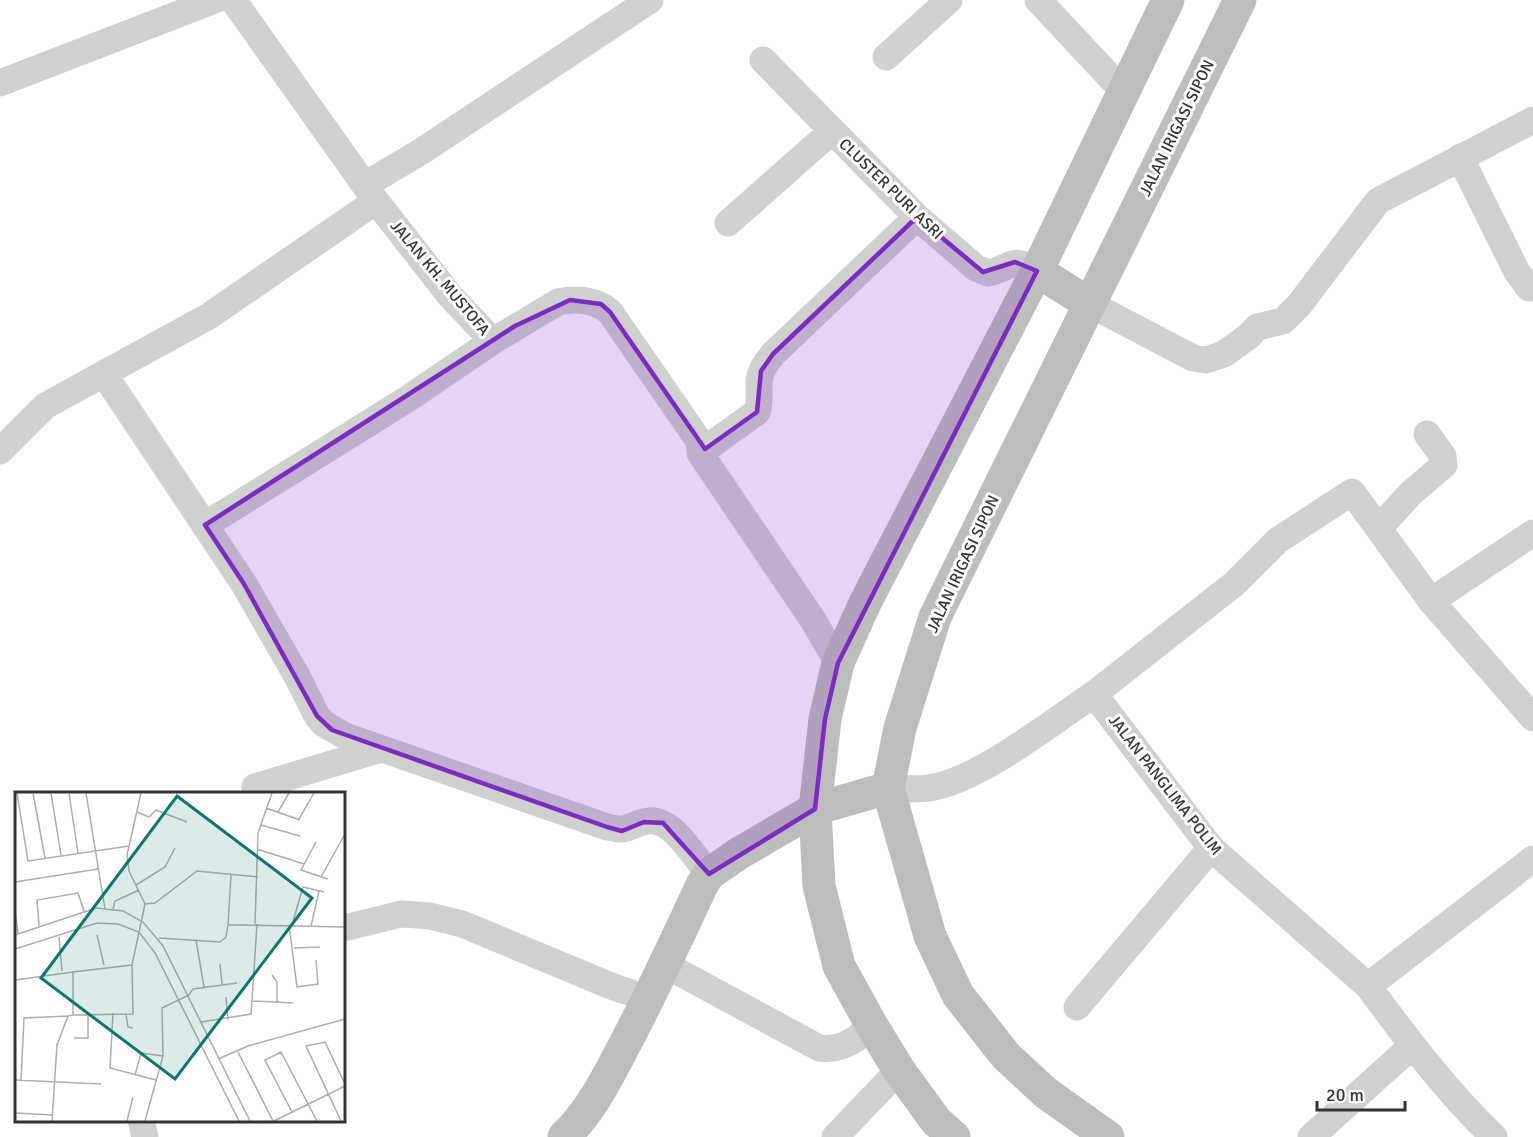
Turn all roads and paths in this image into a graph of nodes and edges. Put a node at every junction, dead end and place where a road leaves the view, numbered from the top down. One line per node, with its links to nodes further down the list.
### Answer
1 (215, 0): 10 (street)
2 (650, 0): 15 (street)
3 (949, 0): 8 (street)
4 (1038, 0): 11 (street)
5 (1168, 0): 11 (street)
6 (1240, 0): 20 (street, JALAN IRIGASI SIPON)
7 (241, 3): 15 (street, JALAN KH. MUSTOFA)
8 (886, 57)
9 (763, 60): 13 (street, CLUSTER PURI ASRI)
10 (0, 83)
11 (1124, 92): 18 (street)
12 (1533, 120): 14 (street)
13 (832, 131): 16 (street, CLUSTER PURI ASRI); 17 (street)
14 (1460, 157): 19 (street); 20 (street)
15 (370, 193): 21 (street, JALAN KH. MUSTOFA); 22 (street)
16 (917, 217): 18 (street, CLUSTER PURI ASRI); 25 (street)
17 (728, 223)
18 (1037, 271): 20 (street); 30 (street)
19 (1533, 288)
20 (1090, 304): 35 (street, JALAN IRIGASI SIPON)
21 (493, 341): 25 (street, JALAN KH. MUSTOFA); 26 (street)
22 (104, 374): 24 (street); 26 (street)
23 (1427, 434): 27 (street)
24 (0, 451)
25 (700, 453): 30 (street, JALAN KH. MUSTOFA)
26 (205, 525): 33 (street)
27 (1379, 528): 29 (street); 31 (street)
28 (1533, 533): 29 (street)
29 (1431, 601): 32 (street)
30 (838, 663): 36 (street)
31 (1094, 694): 35 (street); 37 (street, JALAN PANGLIMA POLIM)
32 (1533, 718)
33 (381, 749): 34 (street); 39 (street)
34 (255, 787)
35 (884, 789): 36 (street); 53 (street, JALAN IRIGASI SIPON)
36 (820, 807): 39 (street); 45 (street)
37 (1211, 848): 42 (street, JALAN PANGLIMA POLIM); 44 (street)
38 (1533, 859): 42 (street)
39 (710, 874): 41 (street)
40 (345, 928): 43 (street)
41 (664, 964): 43 (street); 45 (street)
42 (1368, 986): 46 (street, JALAN PANGLIMA POLIM)
43 (649, 999): 50 (street)
44 (1077, 1007)
45 (872, 1026): 47 (street)
46 (1412, 1046): 54 (street); 55 (street, JALAN PANGLIMA POLIM)
47 (899, 1070): 51 (street); 52 (street)
48 (142, 1122): 49 (street)
49 (146, 1137)
50 (564, 1137)
51 (835, 1137)
52 (954, 1137)
53 (1108, 1137)
54 (1311, 1137)
55 (1494, 1137)

